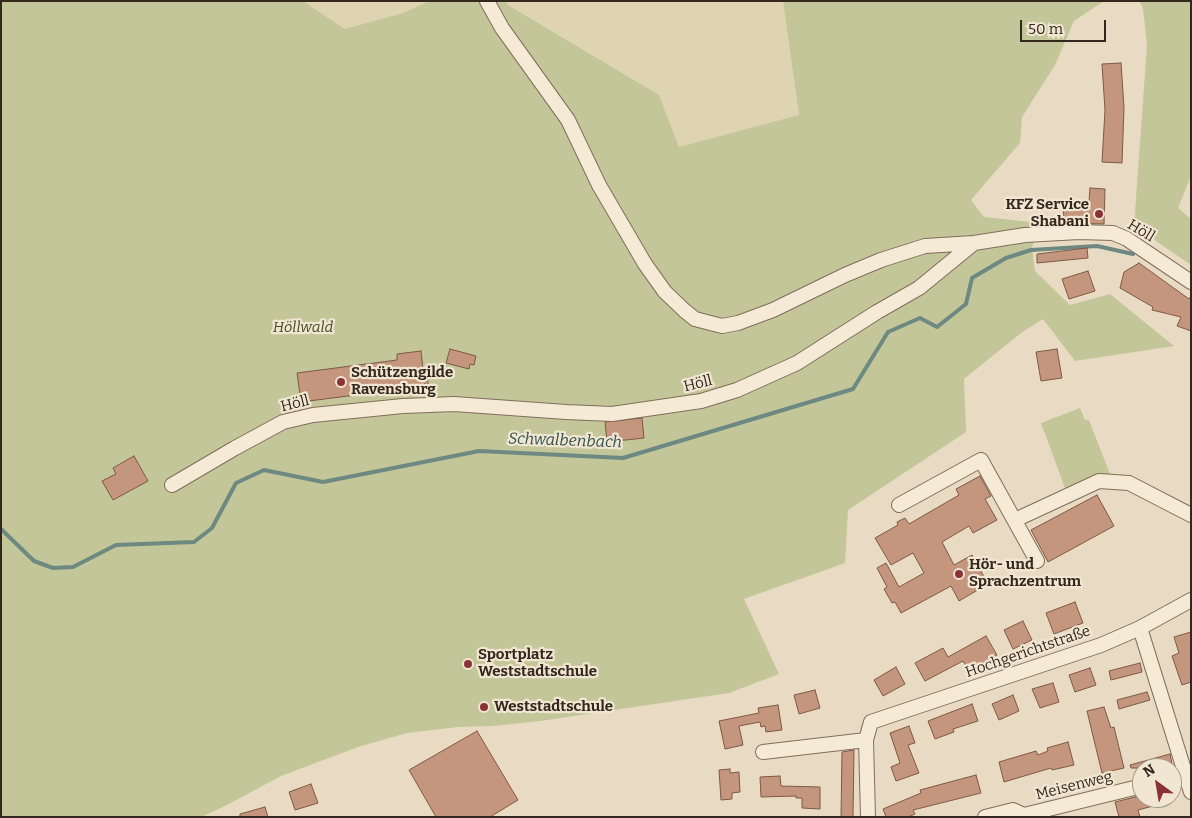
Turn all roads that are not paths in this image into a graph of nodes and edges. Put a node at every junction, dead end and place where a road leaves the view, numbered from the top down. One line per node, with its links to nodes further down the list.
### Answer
1 (487, 1): 2 (street)
2 (974, 244): 3 (street, Höll); 4 (street, Höll)
3 (1191, 282)
4 (172, 485)
5 (899, 505): 7 (street)
6 (1191, 515): 7 (street)
7 (1015, 520): 8 (street)
8 (1038, 560)
9 (1191, 600): 10 (street, Hochgerichtstraße)
10 (1140, 628): 11 (street, Hochgerichtstraße); 13 (street)
11 (866, 740): 12 (street); 17 (street)
12 (763, 752)
13 (1173, 758)
14 (1182, 782): 16 (street)
15 (1132, 788): 18 (street, Meisenweg)
16 (1191, 792)
17 (868, 817)
18 (985, 817)

